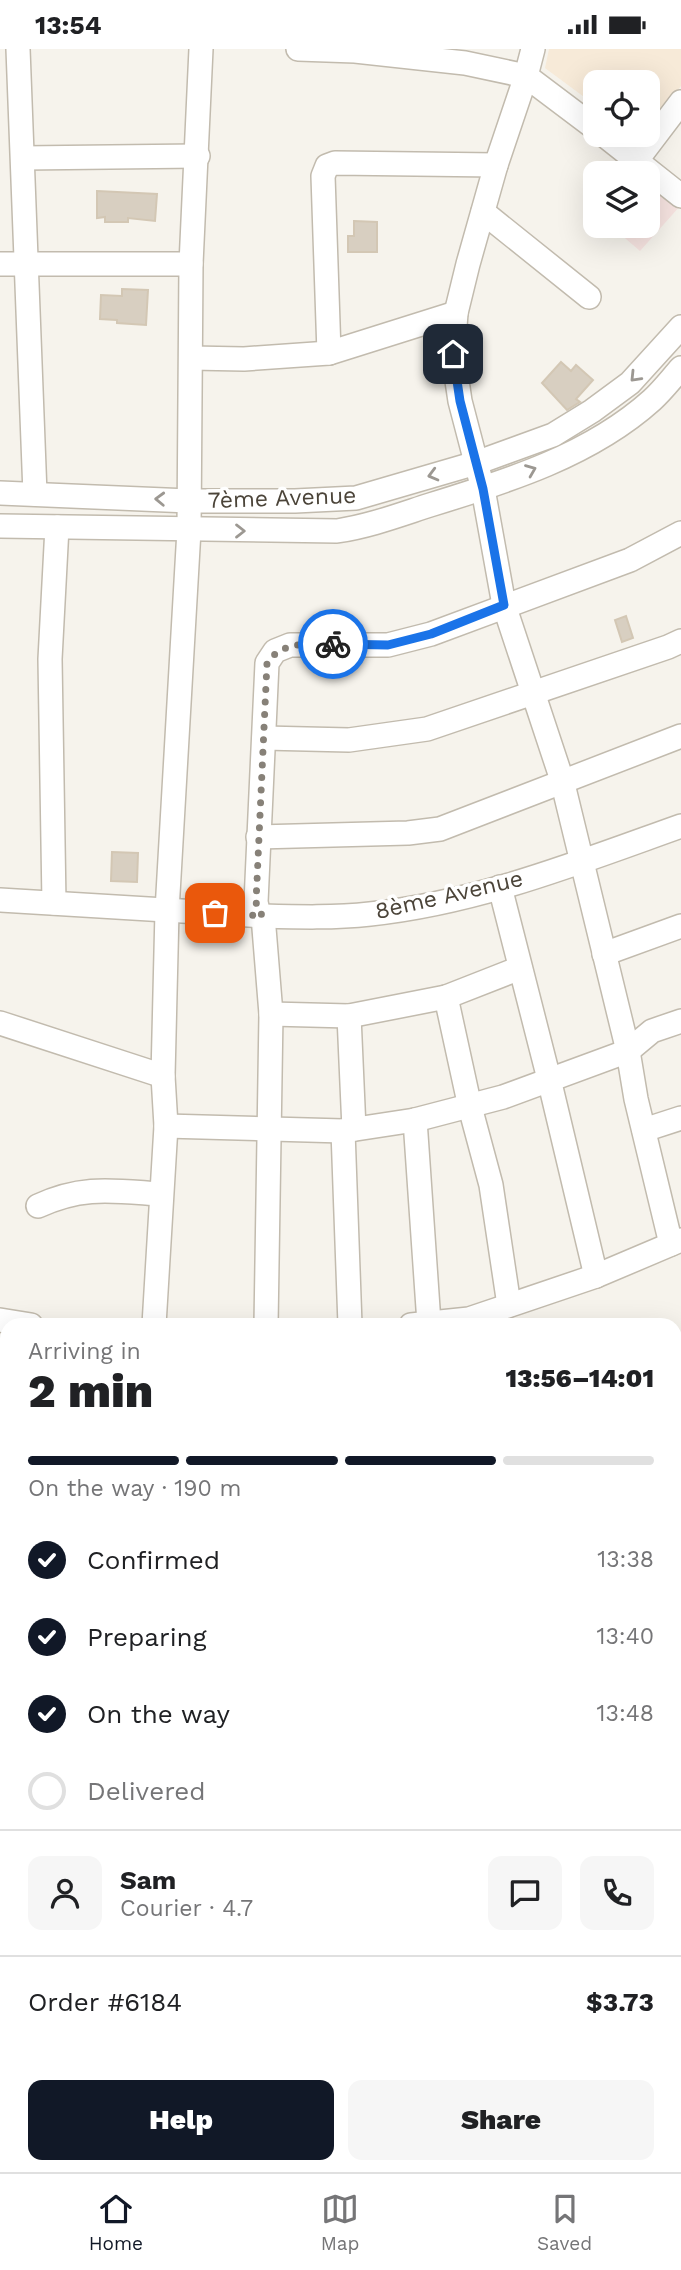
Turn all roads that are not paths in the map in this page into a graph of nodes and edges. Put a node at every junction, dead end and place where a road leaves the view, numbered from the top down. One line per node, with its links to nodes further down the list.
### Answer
1 (18, 49): 11 (street)
2 (201, 49): 10 (street)
3 (298, 49): 5 (street)
4 (533, 49): 6 (street)
5 (355, 50): 6 (street)
6 (527, 76): 8 (street); 13 (street)
7 (681, 102): 12 (street)
8 (583, 119)
9 (620, 147): 12 (street)
10 (198, 156): 11 (street); 18 (street)
11 (23, 158): 16 (street)
12 (637, 160): 14 (street)
13 (496, 165): 15 (street); 22 (street)
14 (681, 196)
15 (483, 212): 19 (street); 20 (street)
16 (25, 262): 17 (street); 18 (street); 28 (street)
17 (0, 264)
18 (191, 264): 23 (street)
19 (589, 297)
20 (456, 313): 22 (street); 25 (street)
21 (681, 327): 25 (street, 7ème Avenue, one-way to 25)
22 (329, 353): 23 (street)
23 (191, 358): 29 (street)
24 (681, 368): 26 (street, 7ème Avenue, one-way to 24)
25 (476, 463): 26 (street); 29 (street, 7ème Avenue, one-way to 29)
26 (483, 489): 32 (street, 7ème Avenue, one-way to 26); 34 (street)
27 (0, 493): 28 (street, 7ème Avenue)
28 (35, 494): 29 (street, 7ème Avenue, one-way to 28)
29 (189, 501): 32 (street)
30 (0, 526): 31 (street, 7ème Avenue)
31 (57, 527): 32 (street, 7ème Avenue); 45 (street)
32 (189, 530): 46 (street)
33 (681, 533): 34 (street)
34 (504, 605): 36 (street); 38 (street)
35 (681, 641): 36 (street)
36 (534, 692): 38 (street); 39 (street)
37 (681, 736): 39 (street)
38 (264, 738): 41 (street)
39 (562, 780): 41 (street); 42 (street)
40 (681, 826): 42 (street, 8ème Avenue)
41 (258, 837): 47 (street)
42 (583, 860): 43 (street, 8ème Avenue); 49 (street)
43 (500, 887): 47 (street, 8ème Avenue); 50 (street)
44 (0, 900): 45 (street, 8ème Avenue)
45 (54, 903): 46 (street, 8ème Avenue)
46 (167, 911): 47 (street, 8ème Avenue); 57 (street)
47 (263, 916): 52 (street)
48 (681, 926): 49 (street)
49 (604, 954): 56 (street)
50 (520, 968): 51 (street); 58 (street)
51 (446, 997): 53 (street); 59 (street)
52 (271, 1014): 53 (street); 63 (street)
53 (349, 1016): 64 (street)
54 (681, 1021): 56 (street)
55 (0, 1023): 57 (street)
56 (628, 1051): 58 (street); 65 (street)
57 (163, 1076): 62 (street)
58 (549, 1079): 59 (street); 69 (street)
59 (470, 1107): 61 (street); 70 (street)
60 (681, 1118): 65 (street)
61 (415, 1120): 64 (street); 74 (street)
62 (166, 1126): 63 (street); 66 (street)
63 (267, 1130): 64 (street); 72 (street)
64 (348, 1130): 73 (street)
65 (645, 1130): 68 (street)
66 (161, 1194): 67 (street); 71 (street)
67 (38, 1206)
68 (676, 1242): 69 (street)
69 (596, 1276): 70 (street)
70 (509, 1305): 75 (street)
71 (154, 1318)
72 (265, 1318)
73 (350, 1318)
74 (420, 1318)
75 (472, 1318)

